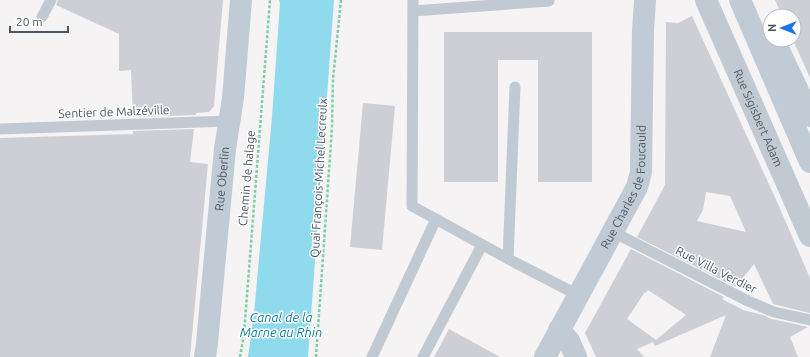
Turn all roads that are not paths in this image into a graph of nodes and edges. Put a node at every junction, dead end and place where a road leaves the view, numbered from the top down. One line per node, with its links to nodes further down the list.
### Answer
1 (51, 0): 11 (lane)
2 (241, 0): 15 (main road, Rue Oberlin)
3 (413, 0): 9 (lane)
4 (549, 0): 9 (lane)
5 (645, 0): 19 (main road, Rue Charles de Foucauld)
6 (706, 0): 20 (street, Rue Sigisbert Adam)
7 (740, 0): 17 (main road)
8 (756, 0): 10 (main road)
9 (413, 12): 18 (lane)
10 (762, 13)
11 (42, 18)
12 (778, 48): 14 (main road)
13 (515, 87): 22 (lane)
14 (810, 116)
15 (229, 121): 16 (lane, Sentier de Malzéville); 26 (main road, Rue Oberlin)
16 (0, 129)
17 (810, 162)
18 (436, 219): 21 (lane); 27 (lane)
19 (613, 232): 23 (main road, Rue Charles de Foucauld); 24 (lane, Rue Villa Verdier)
20 (810, 236)
21 (482, 245): 22 (lane); 28 (lane)
22 (508, 259): 23 (lane)
23 (578, 295): 25 (main road, Rue Charles de Foucauld)
24 (810, 320)
25 (559, 330): 29 (main road, Rue Charles de Foucauld); 30 (street)
26 (205, 357)
27 (372, 357)
28 (422, 357)
29 (545, 357)
30 (576, 357)

